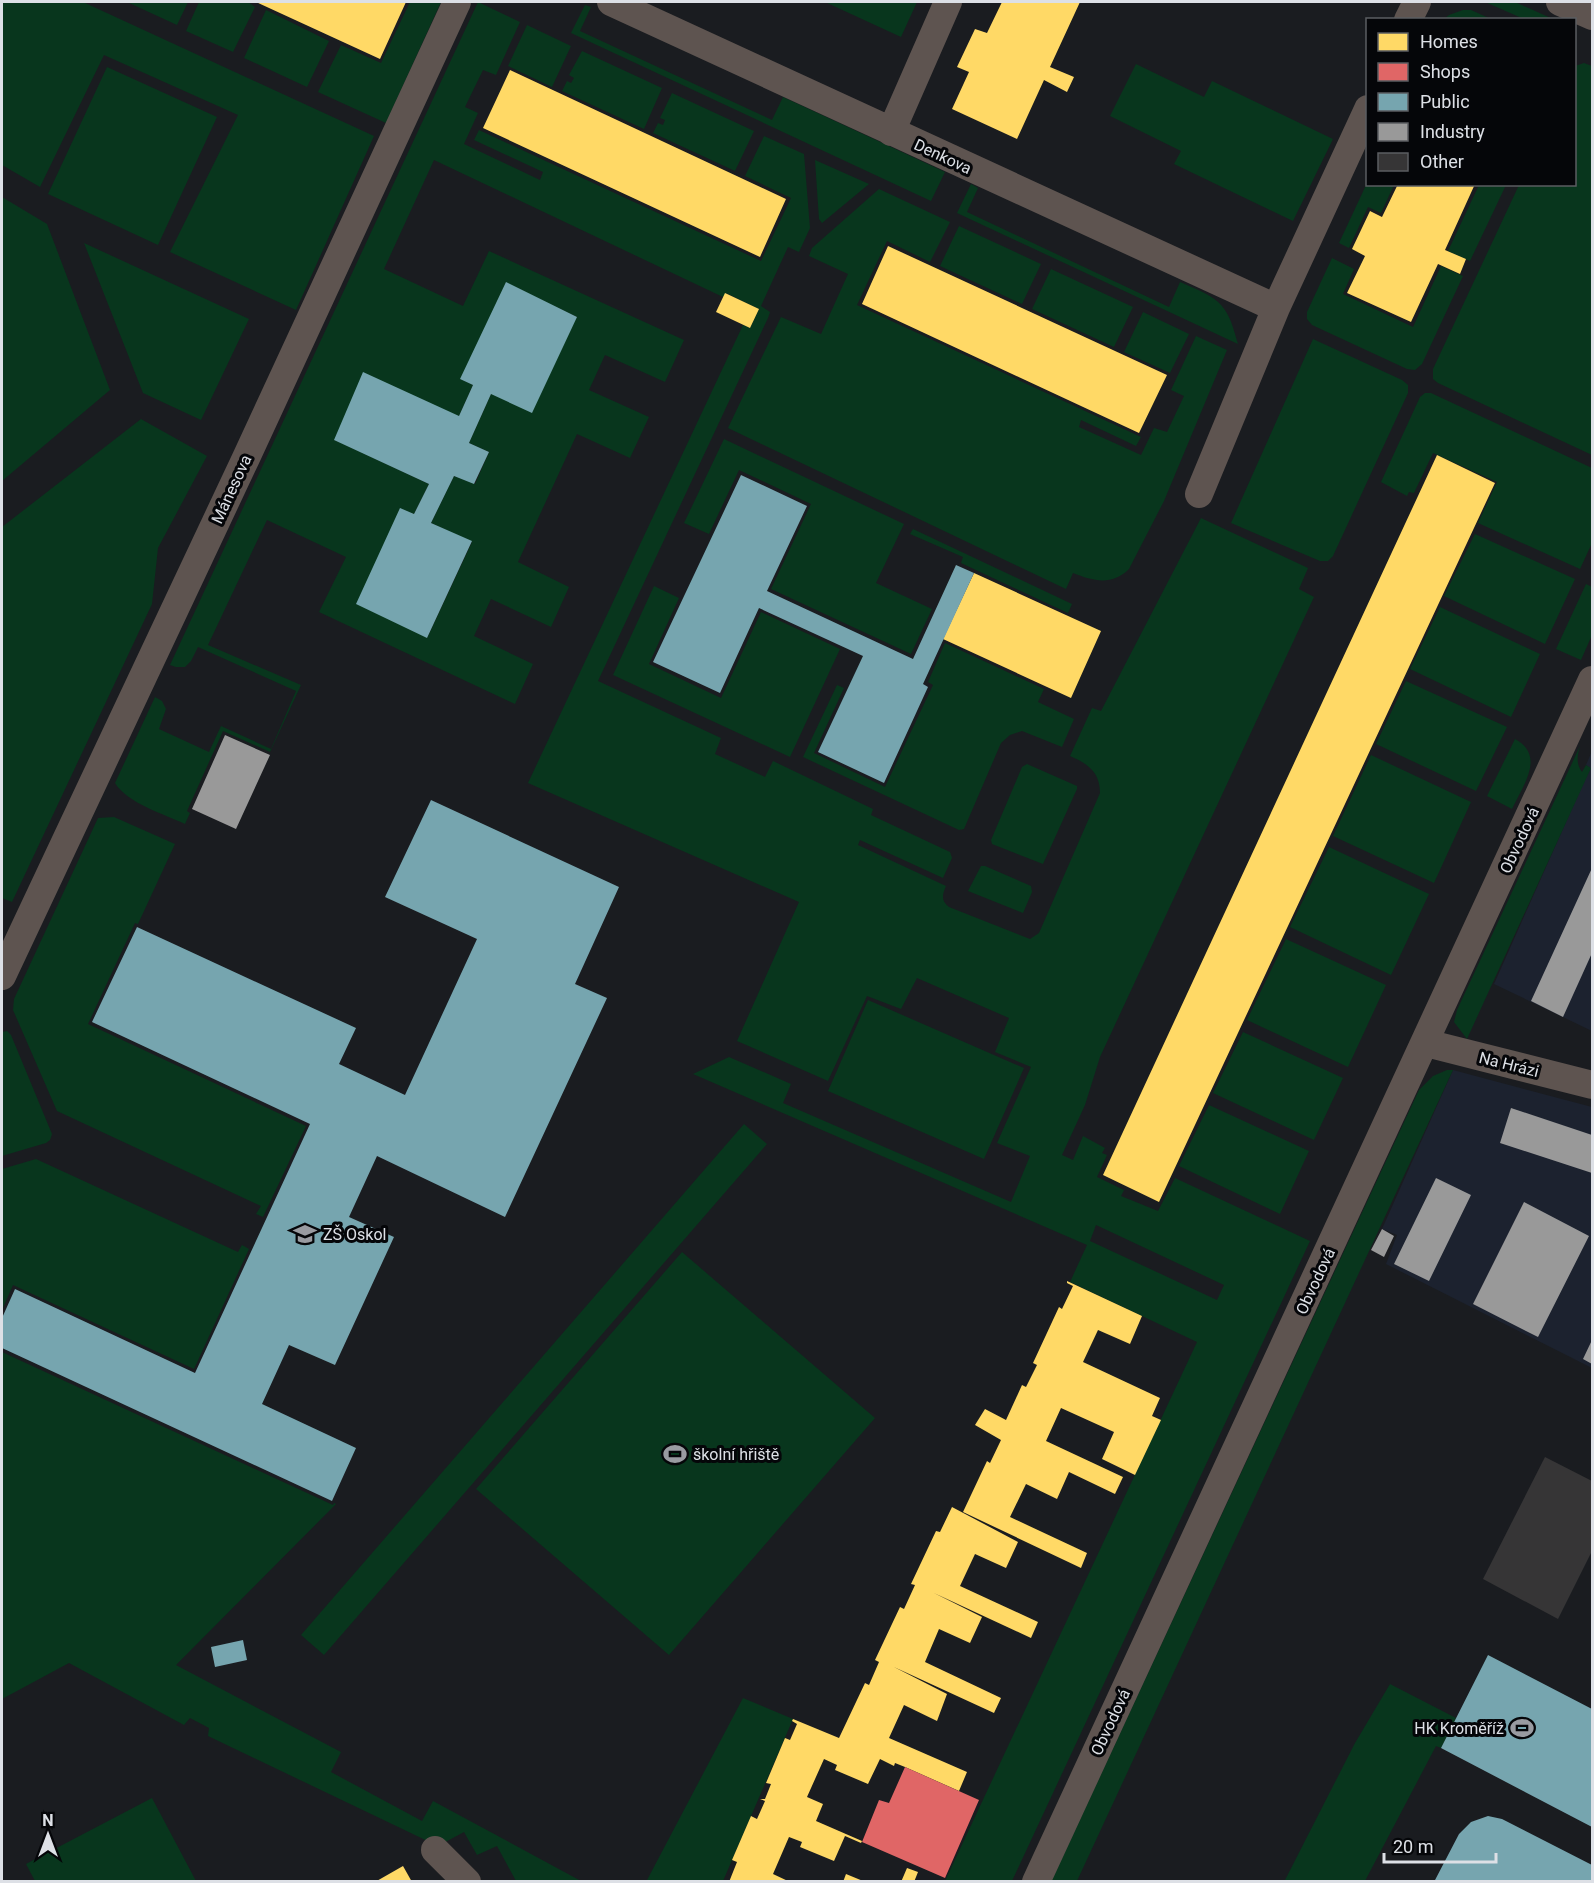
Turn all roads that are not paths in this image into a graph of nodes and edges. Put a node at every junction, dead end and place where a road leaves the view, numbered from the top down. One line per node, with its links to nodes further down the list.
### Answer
1 (457, 2): 13 (street, Mánesova)
2 (611, 2): 9 (street, Denkova)
3 (948, 2): 9 (street)
4 (1417, 2): 7 (street)
5 (1560, 2): 6 (street)
6 (1593, 16)
7 (1409, 18)
8 (1366, 113): 10 (street)
9 (891, 132): 10 (street, Denkova)
10 (1276, 308): 11 (street)
11 (1199, 494)
12 (1593, 680): 14 (street, Obvodová)
13 (2, 976)
14 (1426, 1043): 15 (street, Na Hrázi); 18 (street, Obvodová)
15 (1593, 1085)
16 (435, 1850): 17 (street)
17 (468, 1881)
18 (1036, 1881)

